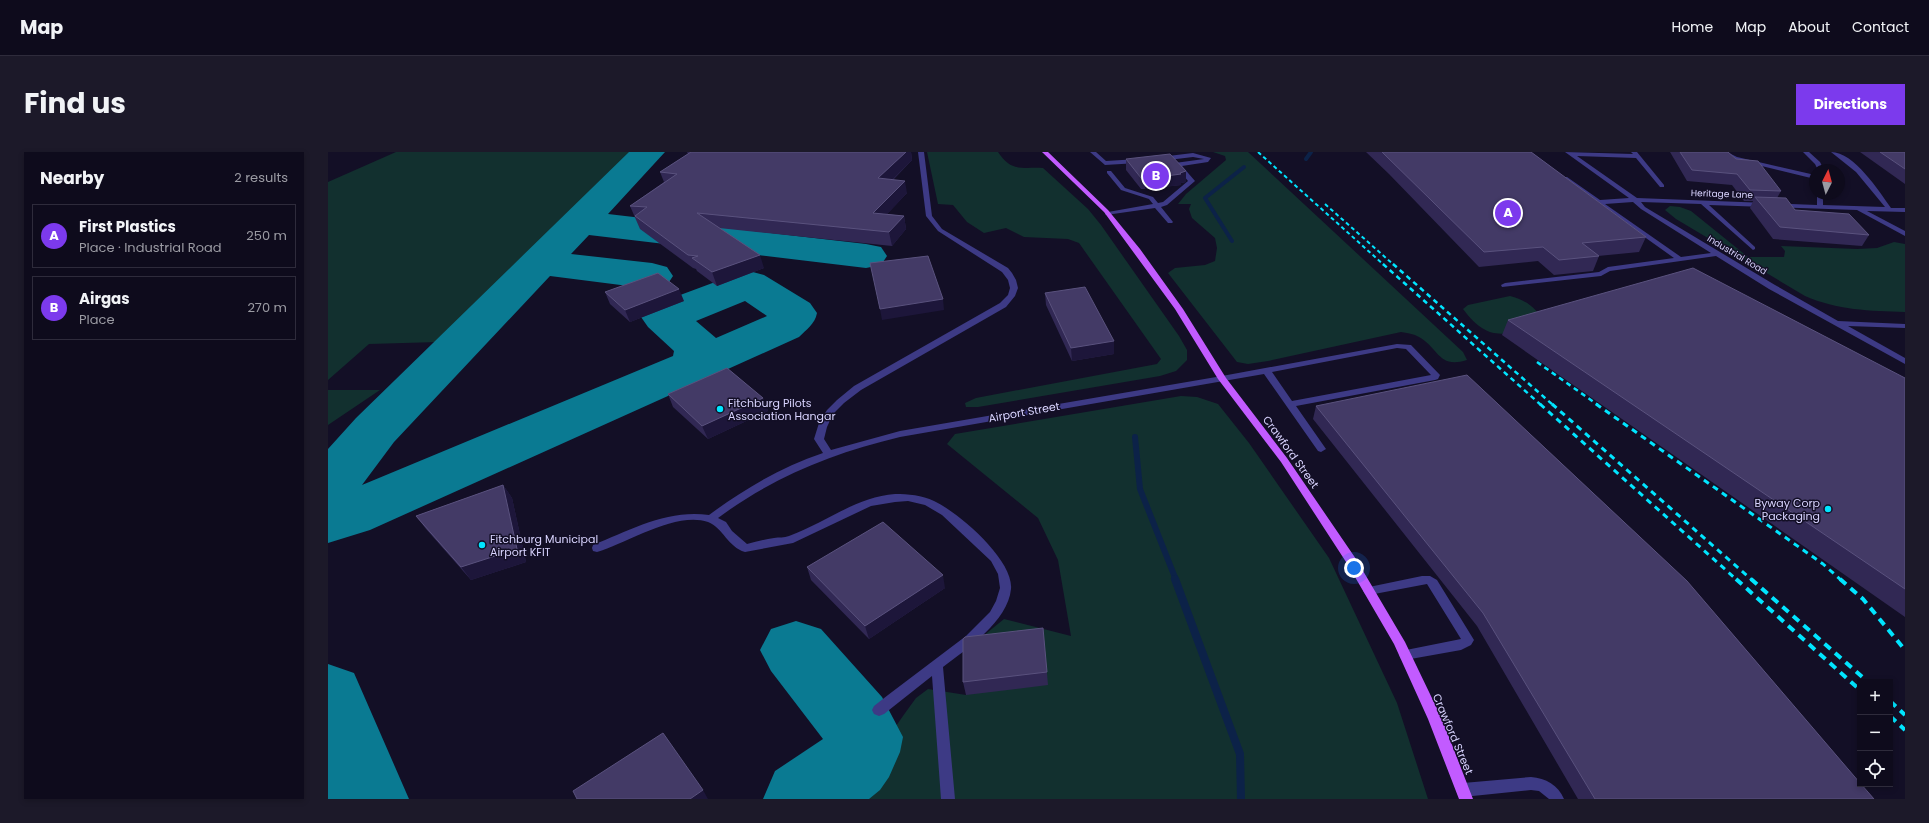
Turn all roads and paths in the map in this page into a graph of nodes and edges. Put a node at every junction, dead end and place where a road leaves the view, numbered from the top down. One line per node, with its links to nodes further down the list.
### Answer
1 (921, 152): 41 (street)
2 (1045, 152): 27 (main road, Crawford Street)
3 (1093, 152): 11 (street)
4 (1722, 152): 16 (street)
5 (1806, 152): 12 (street)
6 (1834, 152): 25 (street)
7 (1570, 153): 8 (street); 18 (street, Industrial Road)
8 (1636, 154): 17 (street)
9 (1171, 158): 10 (street); 13 (street); 13 (street)
10 (1150, 160)
11 (1143, 161)
12 (1818, 164)
13 (1178, 165): 22 (street)
14 (1109, 172): 22 (street)
15 (1562, 175): 20 (street)
16 (1809, 176)
17 (1662, 186)
18 (1635, 200): 20 (street, Heritage Lane); 21 (street, Heritage Lane); 31 (street, Industrial Road)
19 (1820, 200): 23 (street)
20 (1599, 202): 32 (street)
21 (1702, 202): 23 (street, Heritage Lane); 30 (street)
22 (1157, 206): 27 (street); 28 (street)
23 (1820, 207): 24 (street, Heritage Lane)
24 (1857, 208): 25 (street, Heritage Lane); 29 (street)
25 (1890, 210): 26 (street, Heritage Lane)
26 (1905, 210)
27 (1108, 214): 38 (main road, Crawford Street)
28 (1170, 222)
29 (1905, 234)
30 (1753, 248)
31 (1716, 254): 32 (street); 34 (street, Industrial Road)
32 (1680, 259): 33 (street)
33 (1505, 285)
34 (1836, 323): 35 (street); 36 (street, Industrial Road)
35 (1905, 326)
36 (1905, 361)
37 (1267, 371): 38 (street, Airport Street); 39 (street); 39 (street, Airport Street)
38 (1222, 379): 41 (street, Airport Street); 44 (main road, Crawford Street)
39 (1290, 404): 40 (street)
40 (1321, 449)
41 (828, 453): 42 (street, Airport Street)
42 (710, 519): 43 (street); 46 (street)
43 (597, 548)
44 (1369, 591): 45 (main road, Crawford Street); 45 (street)
45 (1405, 655): 48 (main road, Crawford Street)
46 (937, 664): 47 (street); 49 (street)
47 (879, 710)
48 (1465, 795): 50 (street)
49 (948, 799)
50 (1557, 799)

